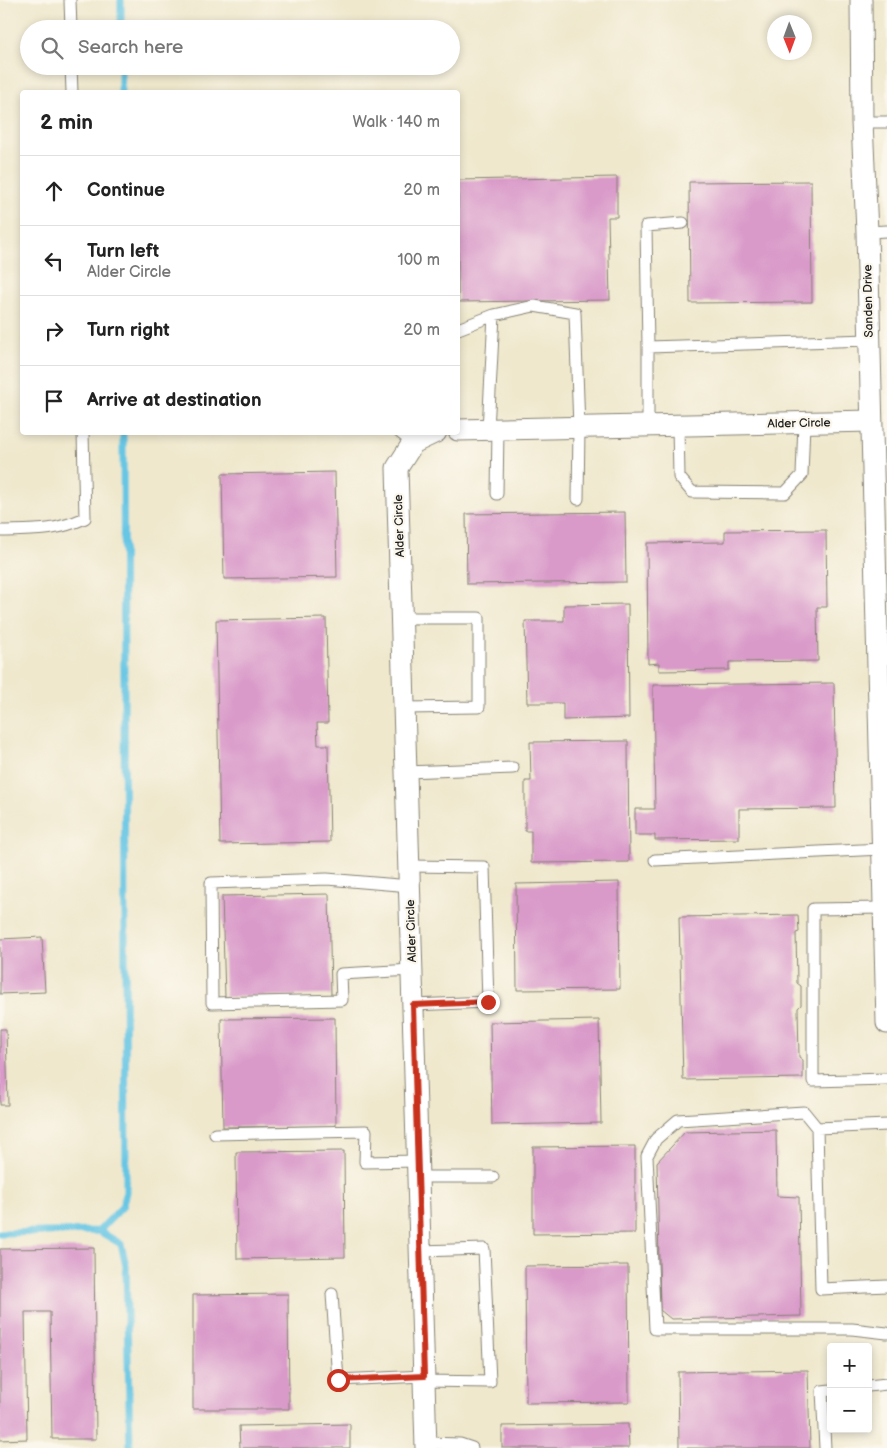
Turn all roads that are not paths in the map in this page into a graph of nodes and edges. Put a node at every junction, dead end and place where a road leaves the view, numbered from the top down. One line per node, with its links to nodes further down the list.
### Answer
1 (70, 0): 3 (lane)
2 (861, 0): 6 (street, Sanden Drive)
3 (71, 20)
4 (71, 75): 5 (lane)
5 (72, 90)
6 (862, 122): 7 (lane); 9 (street, Sanden Drive)
7 (887, 122)
8 (683, 223): 13 (lane)
9 (877, 232): 12 (street, Sanden Drive)
10 (494, 315): 11 (lane); 18 (lane); 19 (lane)
11 (460, 328)
12 (869, 340): 13 (lane); 14 (street, Sanden Drive)
13 (648, 347): 17 (lane)
14 (871, 421): 15 (street, Alder Circle); 27 (street, Sanden Drive)
15 (804, 423): 16 (street, Alder Circle); 16 (lane)
16 (678, 425): 17 (street, Alder Circle)
17 (648, 426): 18 (street, Alder Circle)
18 (579, 428): 19 (street, Alder Circle); 25 (lane)
19 (493, 429): 20 (street, Alder Circle); 24 (lane)
20 (460, 430)
21 (83, 435): 26 (lane)
22 (421, 435): 23 (street, Alder Circle)
23 (406, 438): 28 (street, Alder Circle)
24 (497, 494)
25 (578, 499)
26 (0, 531)
27 (881, 552): 29 (street, Sanden Drive)
28 (402, 618): 30 (street, Alder Circle); 30 (lane)
29 (883, 689): 31 (street, Sanden Drive)
30 (404, 708): 33 (street, Alder Circle)
31 (883, 751): 34 (street, Sanden Drive)
32 (513, 768): 33 (lane)
33 (406, 772): 36 (street, Alder Circle)
34 (882, 849): 35 (lane); 37 (street, Sanden Drive)
35 (655, 860)
36 (409, 876): 39 (street, Alder Circle); 39 (lane); 40 (lane)
37 (885, 884): 38 (street, Sanden Drive)
38 (884, 908): 41 (street, Sanden Drive); 42 (lane)
39 (412, 970): 40 (street, Alder Circle)
40 (413, 1005): 46 (street, Alder Circle)
41 (887, 1023)
42 (887, 1079)
43 (887, 1125): 44 (lane)
44 (817, 1128): 49 (lane); 51 (lane)
45 (215, 1134): 46 (lane)
46 (418, 1169): 47 (lane); 48 (street, Alder Circle)
47 (493, 1177)
48 (421, 1251): 52 (street, Alder Circle); 52 (lane)
49 (887, 1286)
50 (332, 1294): 52 (lane)
51 (887, 1333)
52 (424, 1379): 56 (street, Alder Circle)
53 (887, 1384): 54 (lane)
54 (872, 1386)
55 (827, 1390): 58 (lane)
56 (426, 1446): 57 (lane)
57 (472, 1448)
58 (825, 1448)

